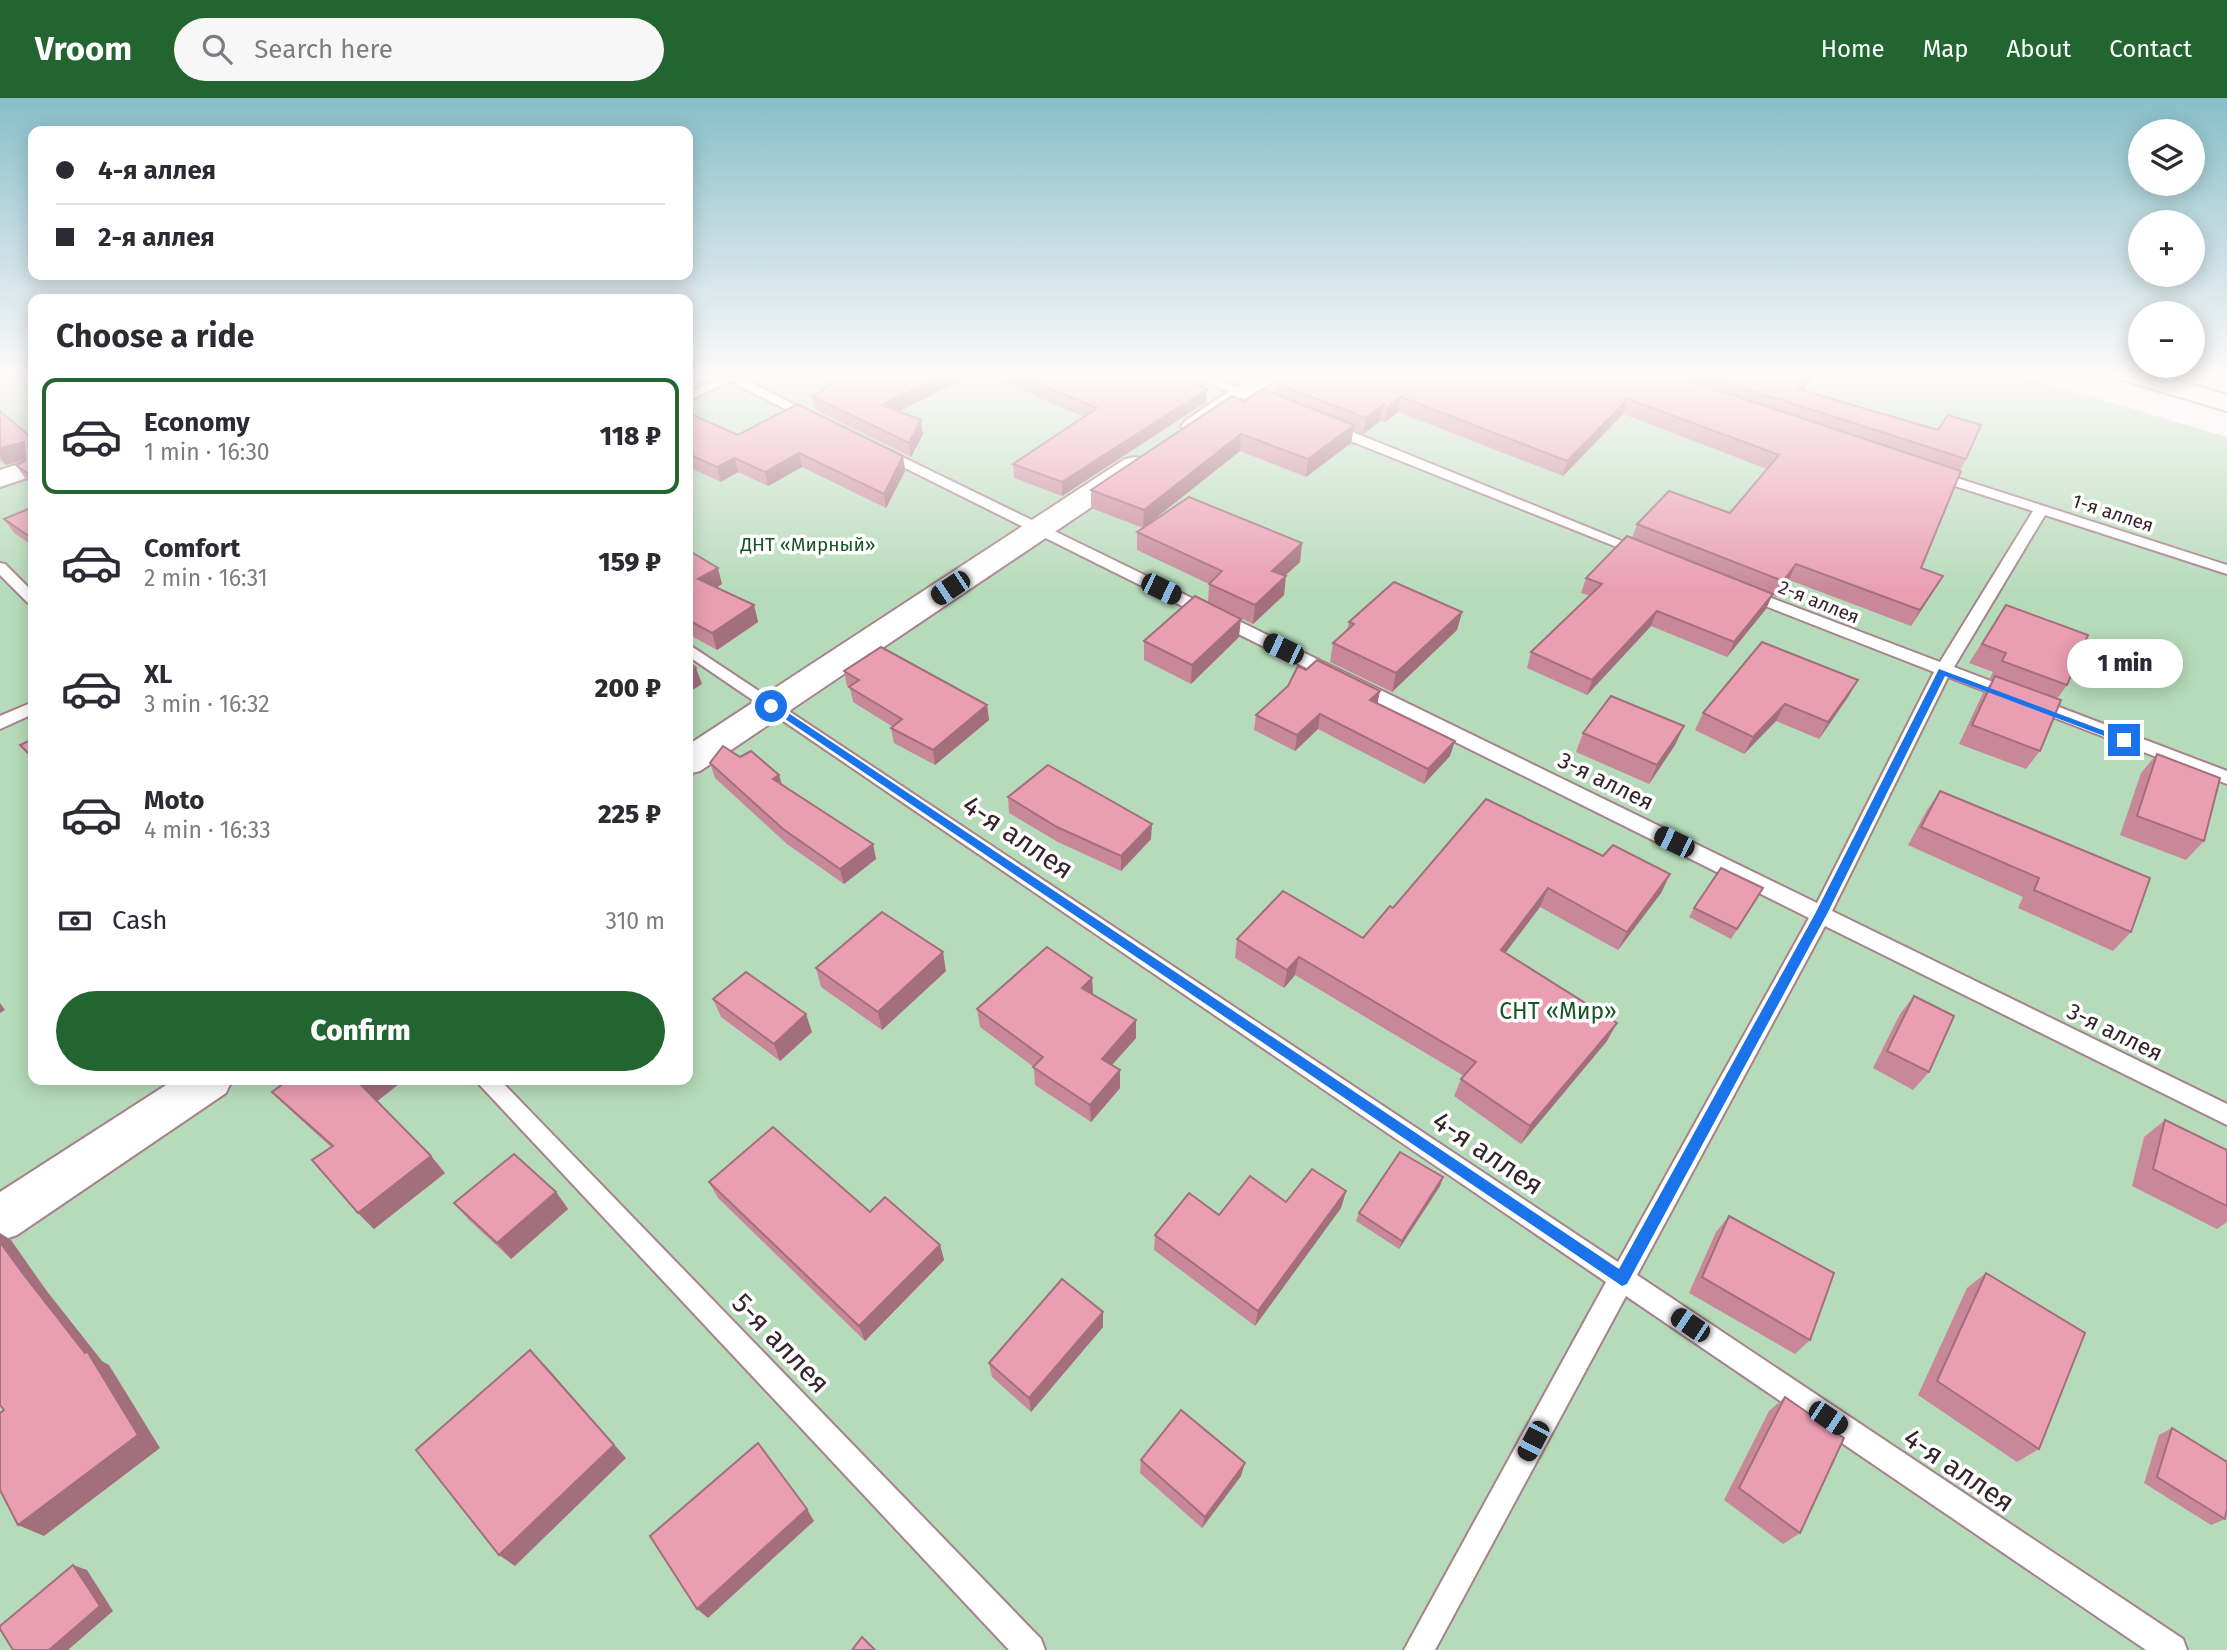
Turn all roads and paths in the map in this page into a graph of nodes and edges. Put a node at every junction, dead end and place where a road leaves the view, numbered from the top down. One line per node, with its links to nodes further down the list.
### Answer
1 (873, 446): 8 (lane, 3-я аллея)
2 (1162, 446): 8 (street)
3 (1376, 446): 9 (lane)
4 (1912, 467): 7 (lane, 1-я аллея)
5 (28, 469): 6 (street)
6 (0, 479)
7 (2041, 510): 11 (lane, 1-я аллея); 15 (lane)
8 (1039, 528): 16 (street); 21 (lane, 3-я аллея)
9 (1657, 558)
10 (0, 567): 13 (lane)
11 (2227, 570)
12 (1735, 589): 15 (lane, 2-я аллея)
13 (28, 595)
14 (693, 652): 16 (lane)
15 (1942, 671): 20 (lane, 2-я аллея); 21 (lane)
16 (771, 706): 19 (street); 26 (lane, 4-я аллея)
17 (28, 709): 18 (lane)
18 (0, 723)
19 (693, 759)
20 (2227, 778)
21 (1821, 914): 24 (lane, 3-я аллея); 26 (lane)
22 (202, 1085): 25 (street)
23 (491, 1085): 27 (lane, 5-я аллея)
24 (2227, 1115)
25 (0, 1219)
26 (1622, 1279): 28 (lane); 29 (lane, 4-я аллея)
27 (1030, 1650)
28 (1419, 1650)
29 (2172, 1650)

